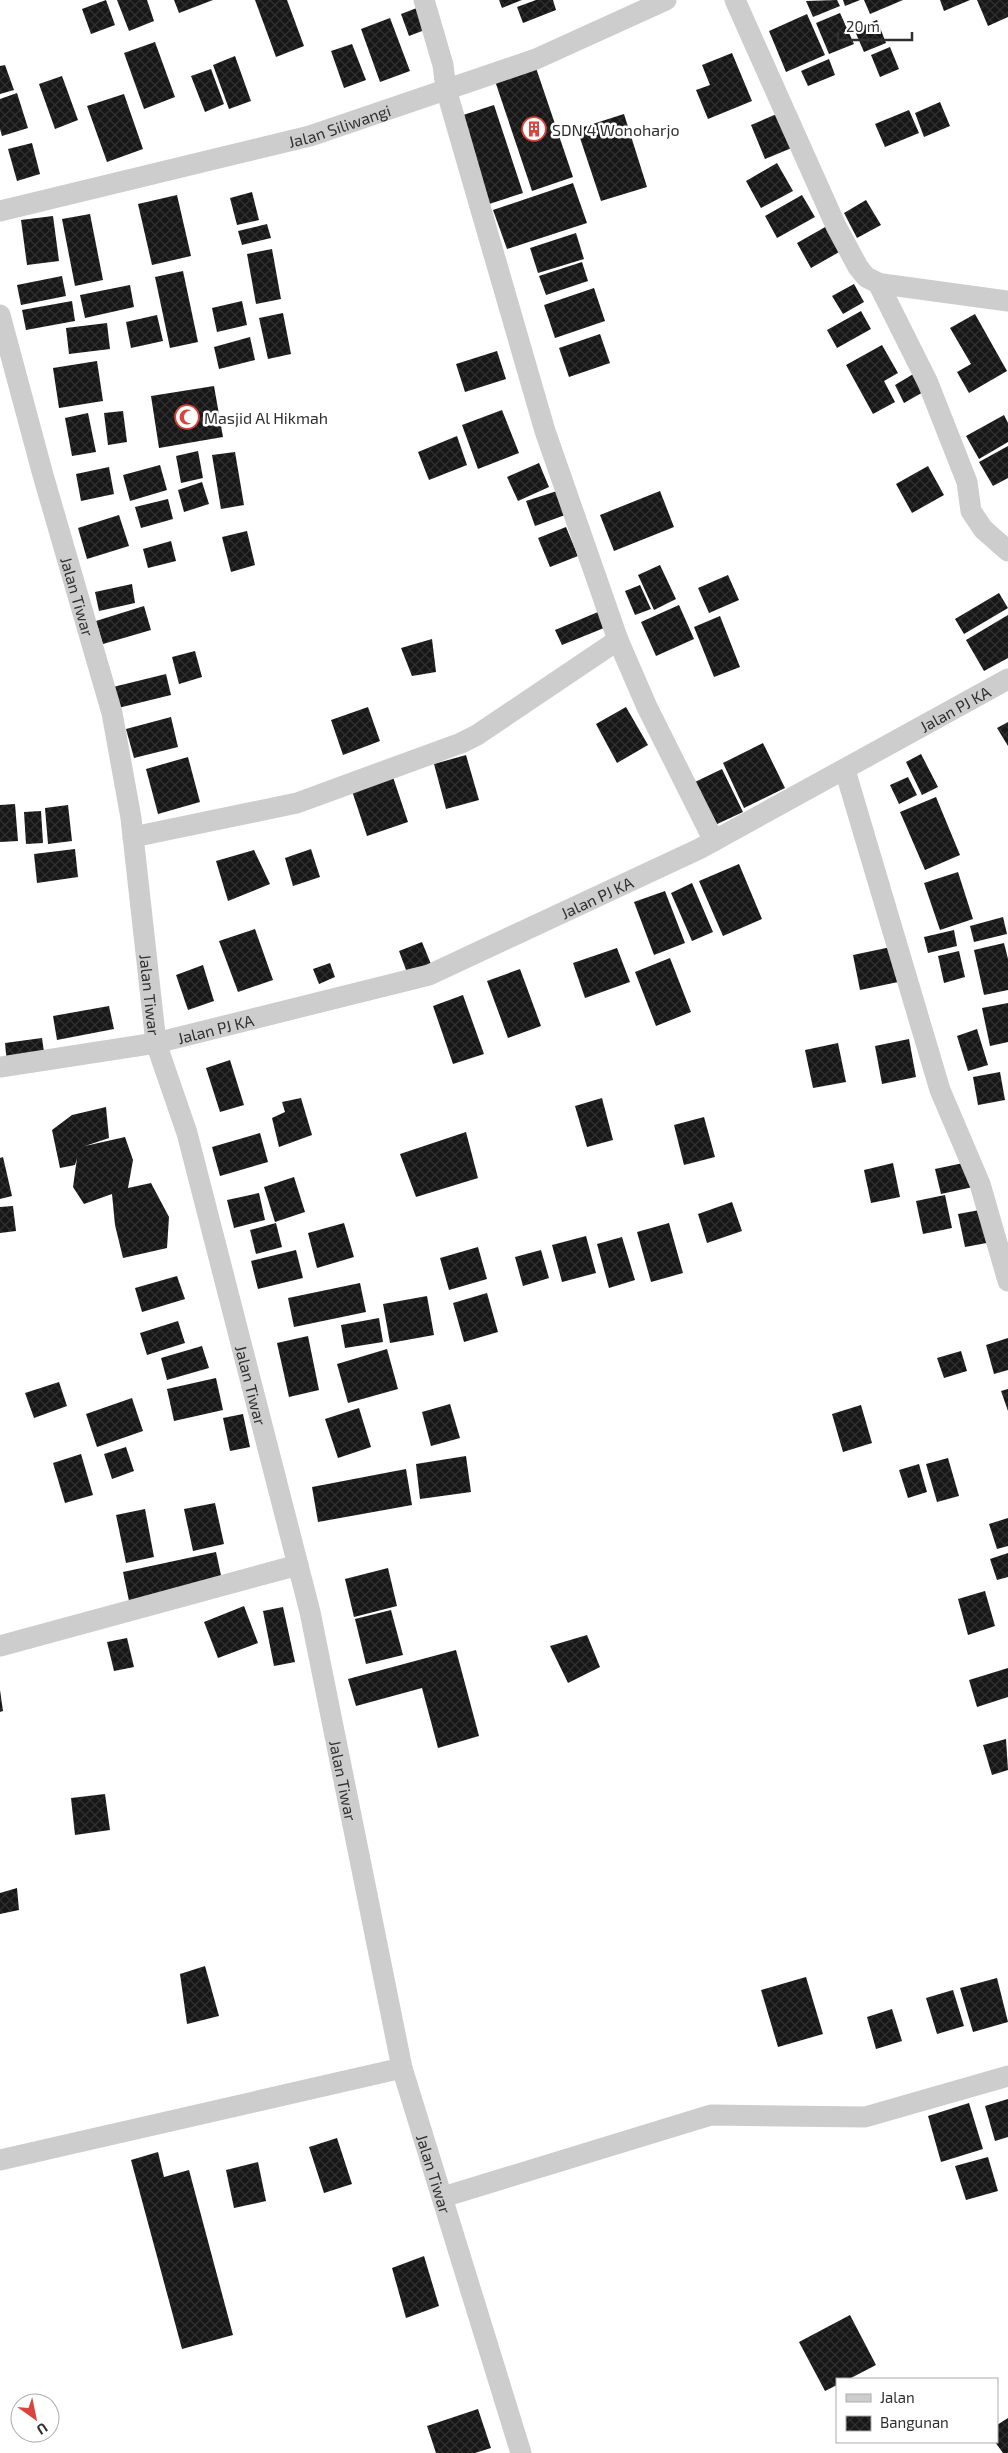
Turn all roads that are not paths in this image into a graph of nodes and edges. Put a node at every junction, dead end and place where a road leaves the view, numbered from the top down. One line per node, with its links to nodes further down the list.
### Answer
1 (424, 0): 4 (street)
2 (666, 0): 4 (street, Jalan Siliwangi)
3 (735, 0): 6 (street)
4 (446, 89): 5 (street, Jalan Siliwangi); 10 (street)
5 (0, 212)
6 (878, 283): 7 (street); 9 (street)
7 (1008, 301)
8 (0, 315): 13 (street, Jalan Tiwar)
9 (1008, 551)
10 (618, 640): 13 (street); 14 (street)
11 (1008, 679): 12 (street, Jalan PJ KA)
12 (845, 770): 14 (street, Jalan PJ KA); 17 (street)
13 (134, 837): 15 (street, Jalan Tiwar)
14 (714, 841): 15 (street, Jalan PJ KA)
15 (156, 1043): 16 (street, Jalan PJ KA); 18 (street, Jalan Tiwar)
16 (0, 1067)
17 (1008, 1281)
18 (298, 1565): 19 (street); 20 (street, Jalan Tiwar)
19 (0, 1646)
20 (402, 2068): 22 (street); 23 (street, Jalan Tiwar)
21 (1008, 2076): 23 (street)
22 (0, 2160)
23 (443, 2197): 24 (street, Jalan Tiwar)
24 (521, 2453)

